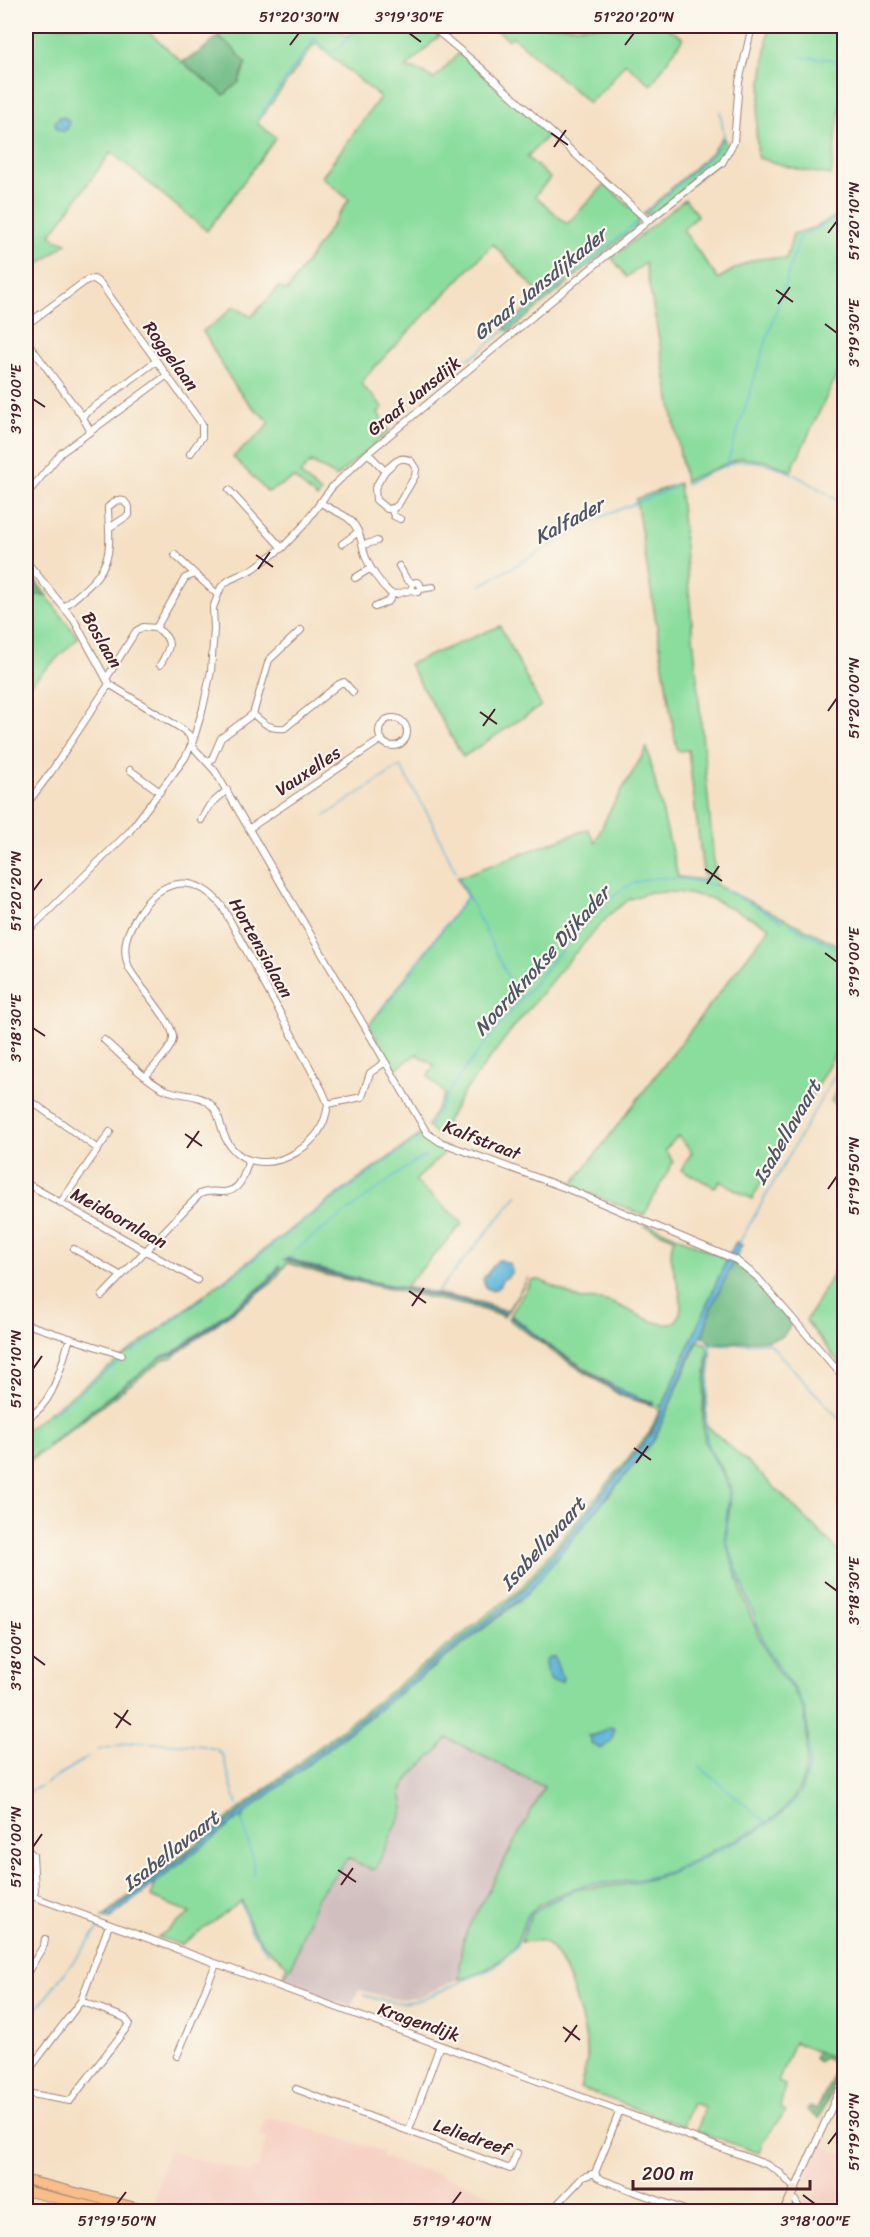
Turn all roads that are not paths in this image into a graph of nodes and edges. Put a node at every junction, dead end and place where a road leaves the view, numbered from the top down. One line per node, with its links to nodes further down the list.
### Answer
1 (431, 26): 3 (street)
2 (752, 26): 3 (street, Graaf Jansdijk)
3 (648, 221): 10 (street, Graaf Jansdijk)
4 (26, 325): 6 (street, Roggelaan)
5 (26, 340): 8 (street)
6 (156, 362): 7 (street, Roggelaan); 8 (street)
7 (166, 376): 9 (street); 11 (street, Roggelaan)
8 (82, 416): 9 (street)
9 (91, 432): 14 (street)
10 (368, 453): 12 (street); 15 (street, Graaf Jansdijk)
11 (190, 454)
12 (385, 471): 16 (street); 16 (street)
13 (229, 490): 23 (street)
14 (26, 495)
15 (320, 502): 19 (street); 23 (street, Graaf Jansdijk)
16 (391, 508): 17 (street)
17 (400, 519)
18 (109, 528): 18 (street); 34 (street)
19 (358, 532): 21 (street); 22 (street)
20 (377, 541): 22 (street)
21 (342, 544)
22 (363, 545): 27 (street)
23 (282, 548): 32 (street, Graaf Jansdijk)
24 (175, 555): 28 (street)
25 (26, 561): 34 (street, Boslaan)
26 (399, 567): 30 (street)
27 (371, 568): 29 (street); 33 (street)
28 (195, 574): 32 (street); 36 (street)
29 (355, 578)
30 (412, 586): 31 (street); 33 (street)
31 (433, 587)
32 (217, 594): 43 (street)
33 (393, 594): 35 (street)
34 (64, 607): 39 (street, Boslaan)
35 (375, 607)
36 (156, 628): 38 (street); 39 (street)
37 (301, 630): 41 (street)
38 (160, 665)
39 (108, 682): 43 (street, Boslaan); 48 (street)
40 (353, 692): 41 (street)
41 (253, 714): 44 (street)
42 (382, 739): 42 (street, Vauxelles); 50 (street, Vauxelles)
43 (193, 741): 44 (street, Kalfstraat); 47 (street)
44 (208, 761): 46 (street, Kalfstraat)
45 (130, 770): 47 (street)
46 (227, 790): 49 (street); 50 (street, Kalfstraat)
47 (160, 792): 51 (street)
48 (26, 805)
49 (201, 820)
50 (250, 828): 53 (street, Kalfstraat)
51 (26, 933)
52 (104, 1040): 54 (street)
53 (385, 1062): 56 (street); 70 (street, Kalfstraat)
54 (146, 1076): 56 (street, Hortensialaan); 59 (street)
55 (36, 1104): 58 (street)
56 (328, 1104): 59 (street)
57 (110, 1132): 58 (street)
58 (98, 1149): 61 (street)
59 (249, 1160): 63 (street)
60 (26, 1183): 61 (street, Meidoornlaan)
61 (61, 1202): 63 (street, Meidoornlaan)
62 (74, 1249): 64 (street)
63 (145, 1249): 64 (street); 65 (street, Meidoornlaan)
64 (120, 1275): 66 (street)
65 (197, 1280)
66 (102, 1296)
67 (26, 1324): 68 (street)
68 (69, 1338): 69 (street); 71 (street)
69 (122, 1355)
70 (844, 1378)
71 (26, 1419)
72 (26, 1848): 74 (street)
73 (26, 1894): 74 (street, Kragendijk)
74 (33, 1897): 75 (street, Kragendijk)
75 (109, 1925): 77 (street, Kragendijk); 79 (street)
76 (45, 1939): 78 (street)
77 (216, 1964): 80 (street, Kragendijk); 81 (street)
78 (26, 1975)
79 (81, 2001): 82 (street); 85 (street)
80 (440, 2045): 86 (street, Kragendijk); 87 (street, Leliedreef)
81 (177, 2056)
82 (26, 2074)
83 (844, 2080): 92 (street)
84 (296, 2089): 87 (street, Leliedreef)
85 (26, 2093)
86 (620, 2110): 89 (street); 92 (street, Kragendijk)
87 (409, 2130): 88 (street, Leliedreef)
88 (517, 2153)
89 (595, 2172): 95 (street); 96 (street)
90 (26, 2180): 94 (main road)
91 (26, 2191): 93 (main road)
92 (793, 2193): 97 (street); 98 (street, Kragendijk)
93 (115, 2211)
94 (154, 2211)
95 (550, 2211)
96 (690, 2211)
97 (784, 2211)
98 (801, 2211)

